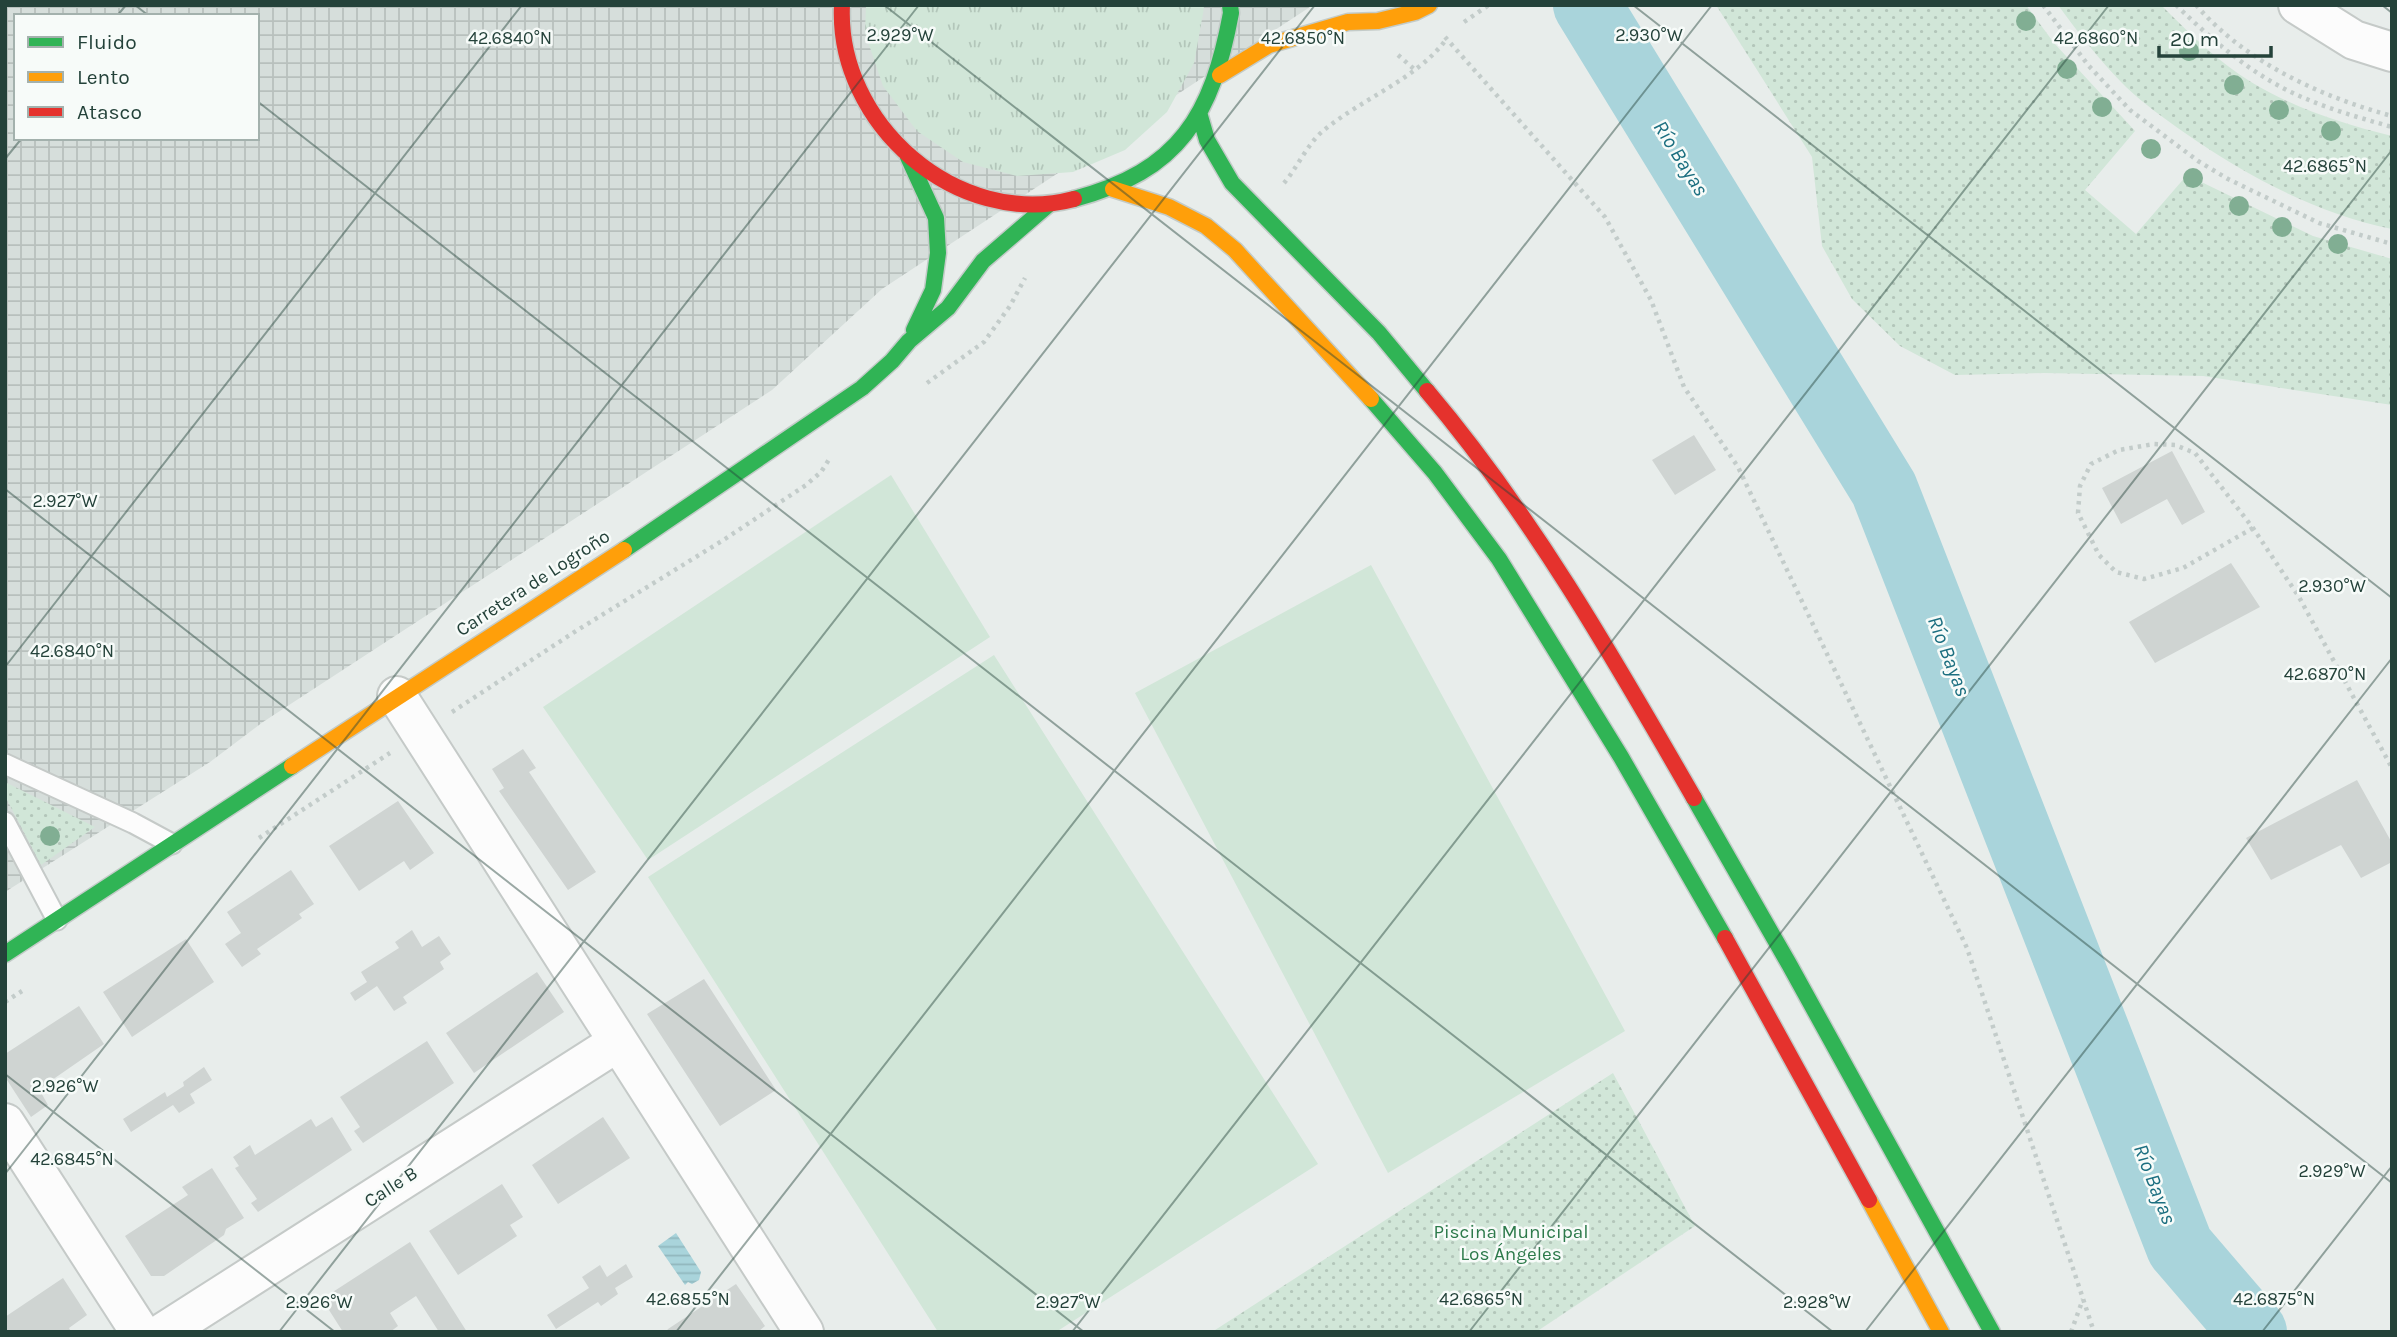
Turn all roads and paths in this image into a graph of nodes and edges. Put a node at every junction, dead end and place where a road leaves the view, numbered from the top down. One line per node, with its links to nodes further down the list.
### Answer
1 (842, 5): 20 (street)
2 (1230, 5): 16 (street)
3 (1489, 5): 11 (path)
4 (2043, 5): 24 (path)
5 (2176, 5): 19 (path)
6 (2196, 5): 18 (path)
7 (2298, 5): 14 (street)
8 (1422, 8): 10 (street); 12 (path)
9 (1326, 14): 10 (street)
10 (1348, 22): 16 (street)
11 (1456, 27)
12 (1447, 39): 15 (path); 38 (path)
13 (1387, 52): 15 (path)
14 (2392, 52)
15 (1414, 69): 22 (path)
16 (1220, 75): 17 (street)
17 (1199, 116): 21 (street); 43 (street)
18 (2392, 116)
19 (2392, 127)
20 (908, 157): 23 (street); 25 (street)
21 (1113, 189): 23 (street); 42 (street)
22 (1277, 192)
23 (1048, 205): 25 (street, Carretera de Logroño)
24 (2392, 244)
25 (909, 341): 27 (street, Carretera de Logroño)
26 (2253, 528): 26 (path); 29 (path)
27 (397, 696): 31 (street, Carretera de Logroño); 36 (street)
28 (5, 764): 31 (lane)
29 (2392, 768)
30 (5, 822): 32 (lane)
31 (172, 844): 32 (street, Carretera de Logroño)
32 (57, 920): 34 (street, Carretera de Logroño)
33 (5, 929): 34 (lane)
34 (24, 941): 35 (street, Carretera de Logroño)
35 (5, 954)
36 (618, 1042): 40 (street, Calle B); 41 (street)
37 (5, 1123): 39 (street)
38 (2083, 1298): 44 (path); 45 (path)
39 (140, 1332)
40 (163, 1332)
41 (804, 1332)
42 (1941, 1332)
43 (1992, 1332)
44 (2071, 1332)
45 (2094, 1332)

